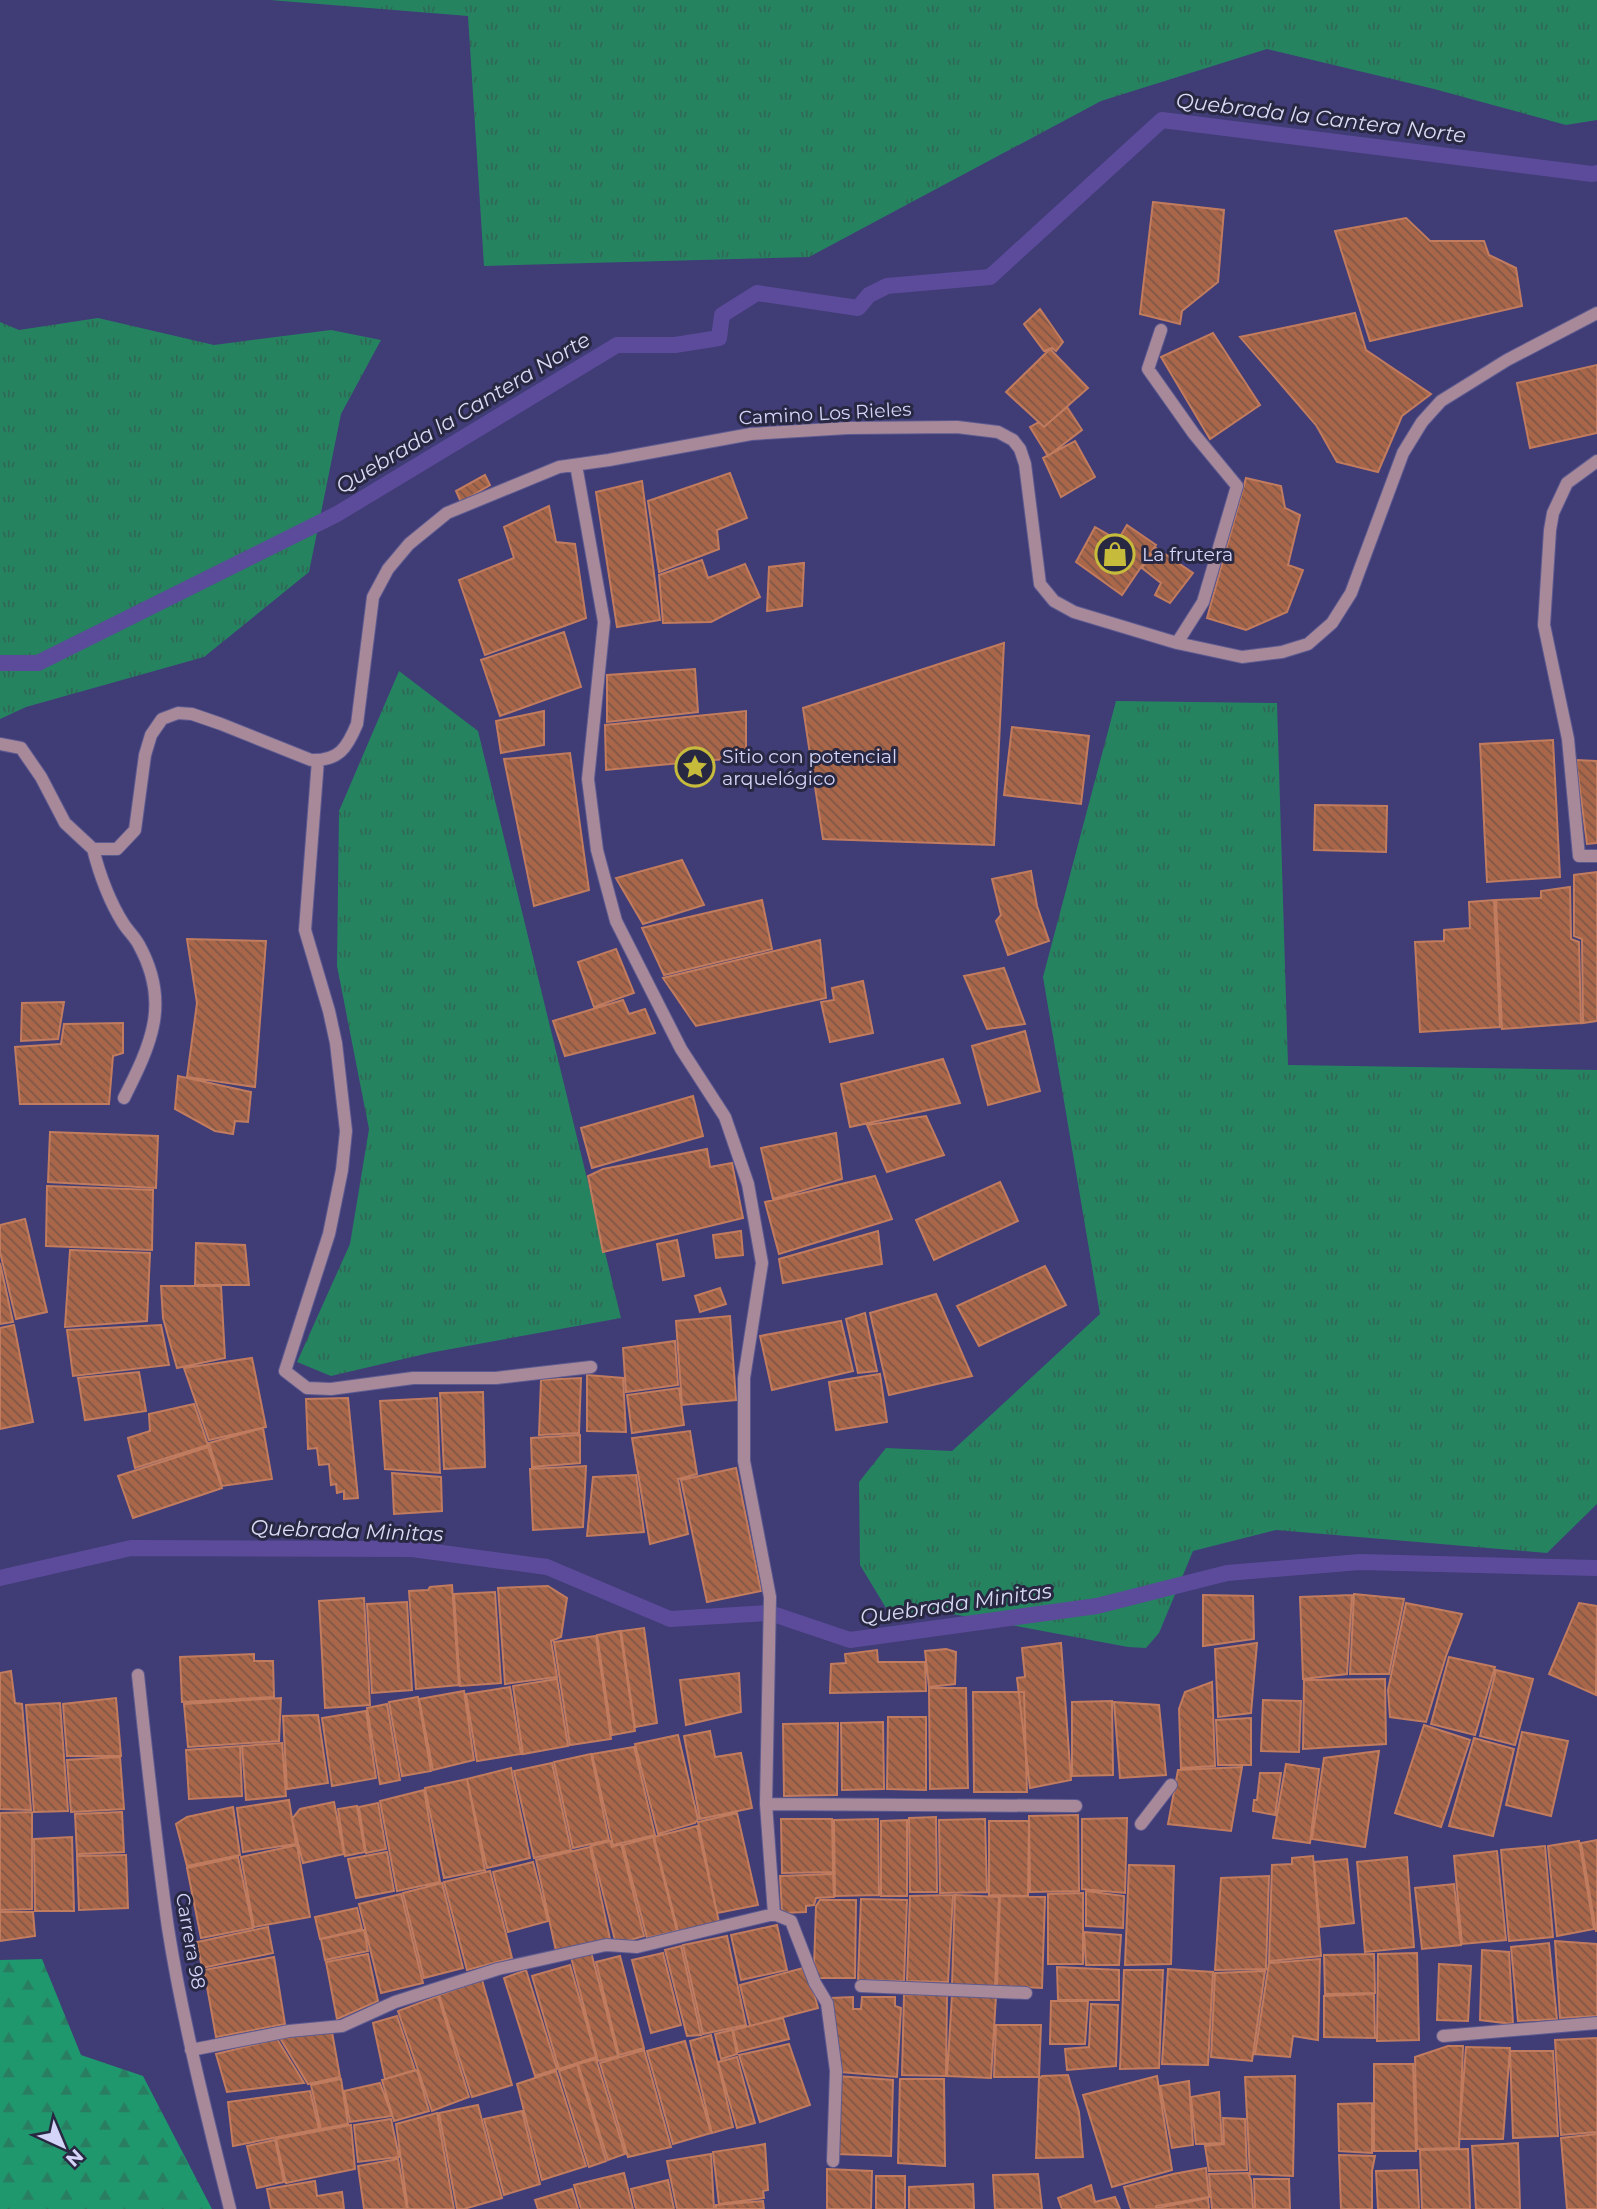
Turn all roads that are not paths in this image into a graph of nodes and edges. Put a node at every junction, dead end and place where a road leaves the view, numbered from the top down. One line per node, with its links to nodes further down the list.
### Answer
1 (1597, 313): 5 (street, Camino Los Rieles)
2 (1161, 330): 5 (street)
3 (1597, 461): 9 (street)
4 (576, 465): 5 (street, Camino Los Rieles); 7 (street, Camino Los Rieles); 14 (street)
5 (1177, 643)
6 (0, 744): 8 (street)
7 (318, 760): 8 (street); 11 (street)
8 (93, 849): 10 (street)
9 (1597, 856)
10 (124, 1098)
11 (591, 1367)
12 (138, 1675): 22 (street, Carrera 98)
13 (1171, 1785): 16 (street)
14 (766, 1804): 15 (street); 17 (street)
15 (1076, 1806)
16 (1141, 1824)
17 (775, 1914): 22 (street); 23 (street)
18 (861, 1986): 19 (street)
19 (1026, 1993)
20 (1597, 2023): 21 (street)
21 (1443, 2036)
22 (191, 2050): 24 (street, Carrera 98)
23 (833, 2161)
24 (230, 2209)

